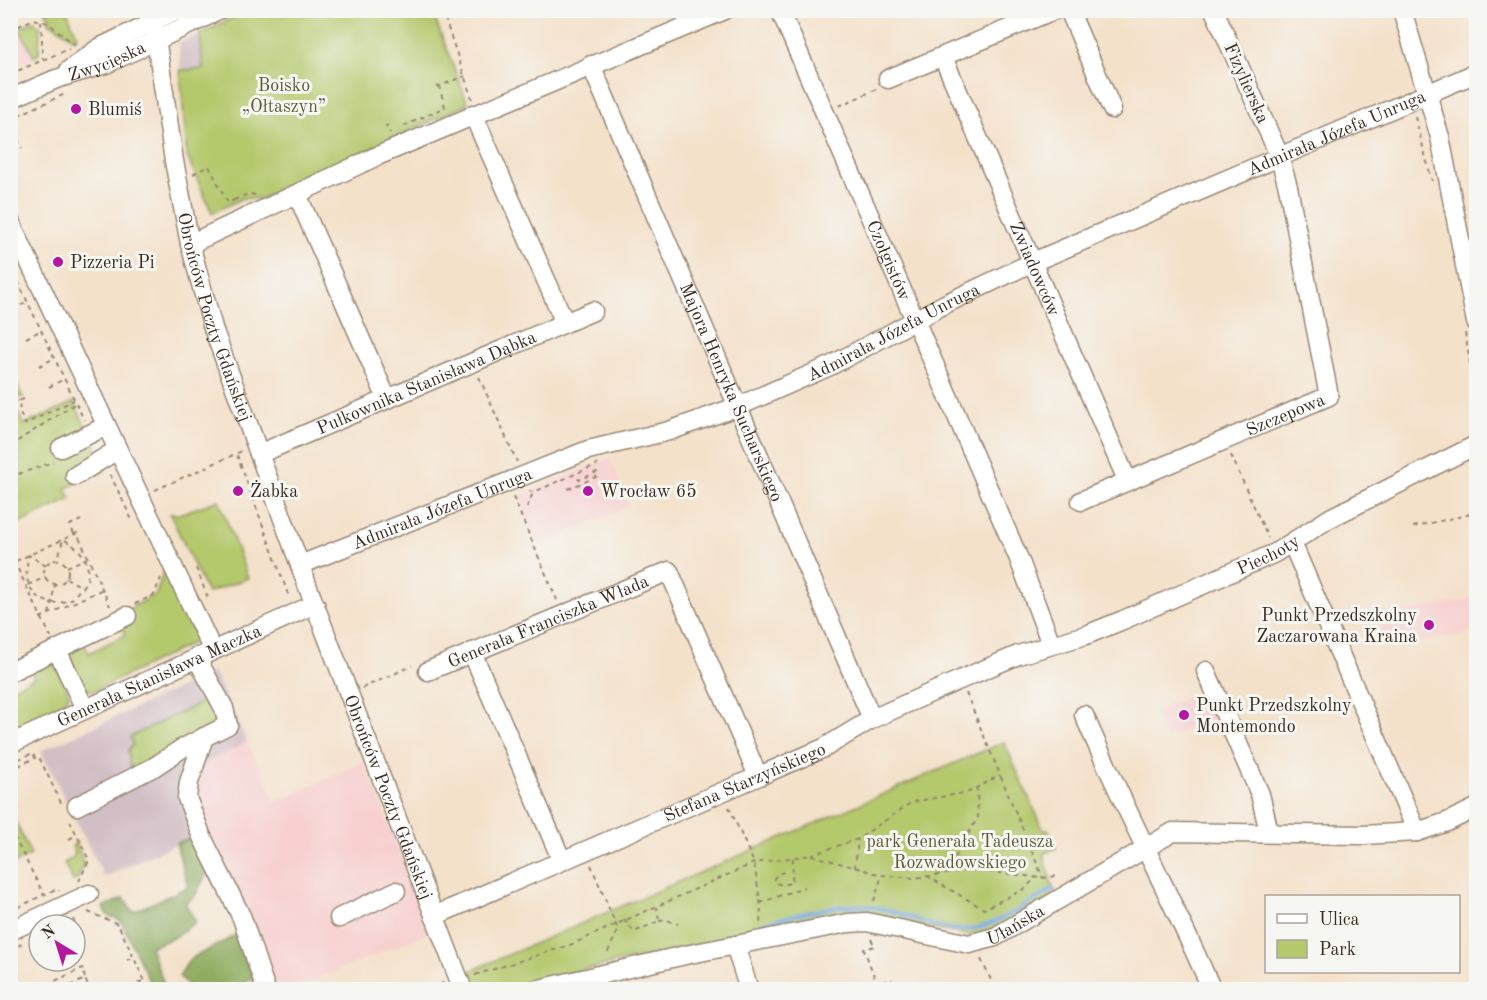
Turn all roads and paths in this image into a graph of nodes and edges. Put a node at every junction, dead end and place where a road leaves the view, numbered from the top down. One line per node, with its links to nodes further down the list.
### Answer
1 (177, 10): 10 (street, Zwycięska)
2 (220, 10): 13 (street, Zwycięska)
3 (442, 10): 19 (path)
4 (724, 10): 17 (street)
5 (780, 10): 26 (street, Czołgistów)
6 (1054, 10): 15 (street)
7 (1069, 10): 25 (street)
8 (1214, 10): 32 (street, Fizylierska)
9 (1402, 10): 22 (street)
10 (153, 15): 13 (street, Obrońców Poczty Gdańskiej); 20 (street, Zwycięska)
11 (42, 21): 12 (path); 14 (path); 16 (path)
12 (10, 30)
13 (157, 41): 20 (street, Zwycięska); 39 (street, Obrońców Poczty Gdańskiej)
14 (76, 46)
15 (943, 57): 21 (street); 41 (street, Zwiadowców)
16 (43, 61)
17 (591, 65): 27 (street); 61 (street, Majora Henryka Sucharskiego)
18 (1476, 73): 22 (street, Admirała Józefa Unruga)
19 (465, 76): 24 (path); 27 (path)
20 (56, 79): 23 (street, Zwycięska)
21 (887, 82): 26 (path)
22 (1429, 93): 32 (street, Admirała Józefa Unruga); 47 (street)
23 (10, 99)
24 (445, 107)
25 (1112, 108)
26 (824, 112): 46 (street, Czołgistów)
27 (473, 114): 34 (street); 48 (street)
28 (388, 125): 29 (path)
29 (390, 133)
30 (10, 141): 31 (path)
31 (22, 148)
32 (1279, 156): 41 (street, Admirała Józefa Unruga); 63 (street, Szczepowa)
33 (193, 174): 36 (path)
34 (297, 194): 37 (street); 58 (street)
35 (262, 195): 36 (path)
36 (234, 200): 37 (path)
37 (243, 219): 39 (street)
38 (10, 221): 40 (street)
39 (190, 244): 68 (street, Obrońców Poczty Gdańskiej)
40 (16, 250): 62 (street)
41 (1033, 262): 46 (street, Admirała Józefa Unruga); 76 (street, Zwiadowców)
42 (10, 265): 43 (path)
43 (28, 302): 44 (path); 49 (path)
44 (13, 309)
45 (593, 311): 48 (street, Pułkownika Stanisława Dąbka)
46 (914, 322): 61 (street, Admirała Józefa Unruga); 120 (street, Czołgistów)
47 (1476, 322)
48 (565, 323): 52 (street, Pułkownika Stanisława Dąbka)
49 (42, 330): 50 (path); 51 (path)
50 (26, 338)
51 (55, 358): 53 (path); 54 (path)
52 (472, 363): 58 (street, Pułkownika Stanisława Dąbka); 71 (path)
53 (39, 366)
54 (64, 379): 55 (path); 60 (path)
55 (49, 387)
56 (10, 396): 59 (path)
57 (24, 399): 59 (path)
58 (387, 399): 68 (street, Pułkownika Stanisława Dąbka)
59 (19, 401): 60 (path)
60 (75, 401): 62 (path); 65 (path)
61 (739, 406): 97 (street, Admirała Józefa Unruga); 131 (street, Majora Henryka Sucharskiego)
62 (98, 430): 66 (street); 69 (street)
63 (1224, 440): 76 (street, Szczepowa); 92 (path)
64 (1476, 445): 90 (street, Piechoty)
65 (10, 446)
66 (110, 454): 73 (street); 87 (path); 123 (street)
67 (236, 454): 107 (path)
68 (259, 454): 97 (street, Obrońców Poczty Gdańskiej)
69 (61, 455): 74 (path)
70 (603, 461): 72 (path)
71 (519, 467)
72 (576, 475): 75 (path); 75 (path)
73 (75, 476)
74 (10, 477)
75 (564, 480): 81 (path)
76 (1127, 480): 82 (street, Szczepowa)
77 (159, 488): 79 (path)
78 (519, 488): 81 (path)
79 (154, 490)
80 (510, 490): 118 (path)
81 (533, 492): 83 (path)
82 (1081, 501)
83 (527, 507)
84 (1476, 513): 86 (path)
85 (81, 520): 88 (path)
86 (1413, 527)
87 (136, 528)
88 (74, 534): 89 (path); 94 (path)
89 (63, 539): 93 (path); 94 (path); 95 (path)
90 (1292, 543): 92 (street, Piechoty); 145 (street)
91 (10, 553): 96 (path)
92 (1275, 553): 120 (street, Piechoty)
93 (29, 555): 96 (path); 98 (path); 106 (path)
94 (87, 558): 99 (path); 108 (path); 109 (path)
95 (58, 560): 98 (path); 99 (path)
96 (16, 561): 106 (path)
97 (300, 565): 115 (street, Obrońców Poczty Gdańskiej)
98 (46, 566): 102 (path)
99 (67, 567): 103 (path)
100 (196, 568): 104 (path)
101 (164, 570): 116 (path)
102 (46, 577): 105 (path); 106 (path)
103 (66, 578): 105 (path); 108 (path)
104 (198, 578)
105 (55, 583): 112 (path)
106 (26, 586): 112 (path); 119 (path)
107 (286, 587): 110 (path); 113 (path)
108 (84, 588): 111 (path)
109 (103, 589): 111 (path); 114 (path)
110 (291, 590)
111 (71, 602): 112 (path); 117 (path)
112 (51, 603): 117 (path)
113 (284, 603)
114 (110, 606)
115 (311, 606): 123 (street, Generała Stanisława Maczka); 128 (street, Obrońców Poczty Gdańskiej)
116 (130, 610): 121 (street)
117 (49, 614): 119 (path)
118 (564, 615): 122 (street, Generała Franciszka Włada); 138 (street, Generała Franciszka Włada)
119 (40, 618): 121 (path)
120 (1051, 644): 127 (street, Stefana Starzyńskiego)
121 (57, 650): 126 (street); 129 (street)
122 (472, 651): 124 (street, Generała Franciszka Włada); 155 (street)
123 (204, 653): 129 (street, Generała Stanisława Maczka); 132 (street)
124 (424, 667): 128 (path)
125 (1206, 671): 144 (street)
126 (10, 672)
127 (960, 679): 131 (street, Stefana Starzyńskiego); 137 (path)
128 (349, 694): 173 (street, Obrońców Poczty Gdańskiej)
129 (85, 709): 133 (street, Generała Stanisława Maczka)
130 (1084, 716): 150 (street)
131 (872, 719): 138 (street, Stefana Starzyńskiego)
132 (204, 737): 142 (street); 200 (street)
133 (10, 744)
134 (35, 758): 135 (path); 136 (path); 142 (path)
135 (10, 763)
136 (10, 770)
137 (1000, 775): 139 (path); 164 (path)
138 (758, 776): 140 (street, Stefana Starzyńskiego)
139 (977, 788): 147 (path); 159 (path)
140 (723, 792): 152 (street, Stefana Starzyńskiego); 156 (path)
141 (1476, 808): 145 (street, Ułańska)
142 (70, 812): 146 (path)
143 (10, 829): 149 (path)
144 (1269, 832): 145 (street, Ułańska); 150 (street, Ułańska)
145 (1417, 832)
146 (76, 835): 148 (path); 168 (path)
147 (858, 838): 153 (path); 157 (path)
148 (69, 839)
149 (18, 845): 151 (path); 167 (path)
150 (1147, 847): 177 (street, Ułańska); 205 (street)
151 (10, 848)
152 (585, 851): 155 (street, Stefana Starzyńskiego); 178 (path)
153 (811, 855): 154 (path); 157 (path)
154 (794, 857): 156 (path); 158 (path)
155 (562, 861): 173 (street, Stefana Starzyńskiego)
156 (754, 863): 170 (path); 171 (path)
157 (855, 868): 160 (path)
158 (784, 872)
159 (946, 873): 161 (path); 163 (path)
160 (882, 875): 161 (path); 169 (path)
161 (927, 876): 163 (path)
162 (1057, 876): 164 (path)
163 (1036, 877): 164 (path)
164 (1043, 878)
165 (804, 887): 170 (path)
166 (396, 891): 174 (street)
167 (44, 895)
168 (86, 901): 172 (path); 180 (street); 185 (path)
169 (873, 901)
170 (760, 903): 181 (path)
171 (657, 907): 175 (path); 176 (path)
172 (77, 913)
173 (434, 916): 194 (street, Obrońców Poczty Gdańskiej)
174 (339, 918)
175 (624, 920): 176 (path); 178 (path)
176 (659, 921): 179 (path)
177 (867, 922): 181 (street, Ułańska); 191 (path)
178 (616, 924): 188 (path); 190 (path)
179 (678, 924)
180 (10, 931)
181 (762, 939): 182 (street, Ułańska)
182 (735, 945): 190 (street, Ułańska); 202 (street)
183 (987, 953): 184 (path)
184 (979, 955): 186 (path); 203 (path)
185 (134, 957): 187 (path); 192 (path)
186 (972, 957)
187 (127, 960)
188 (484, 973): 194 (path); 194 (path)
189 (85, 979): 196 (path); 197 (path); 198 (path)
190 (599, 979): 201 (street, Ułańska)
191 (892, 979)
192 (145, 980): 193 (path); 199 (path)
193 (138, 983)
194 (457, 985)
195 (1074, 985): 204 (path)
196 (43, 990)
197 (62, 990)
198 (90, 990)
199 (149, 990)
200 (266, 990)
201 (535, 990)
202 (749, 990)
203 (978, 990)
204 (1061, 990)
205 (1212, 990)

